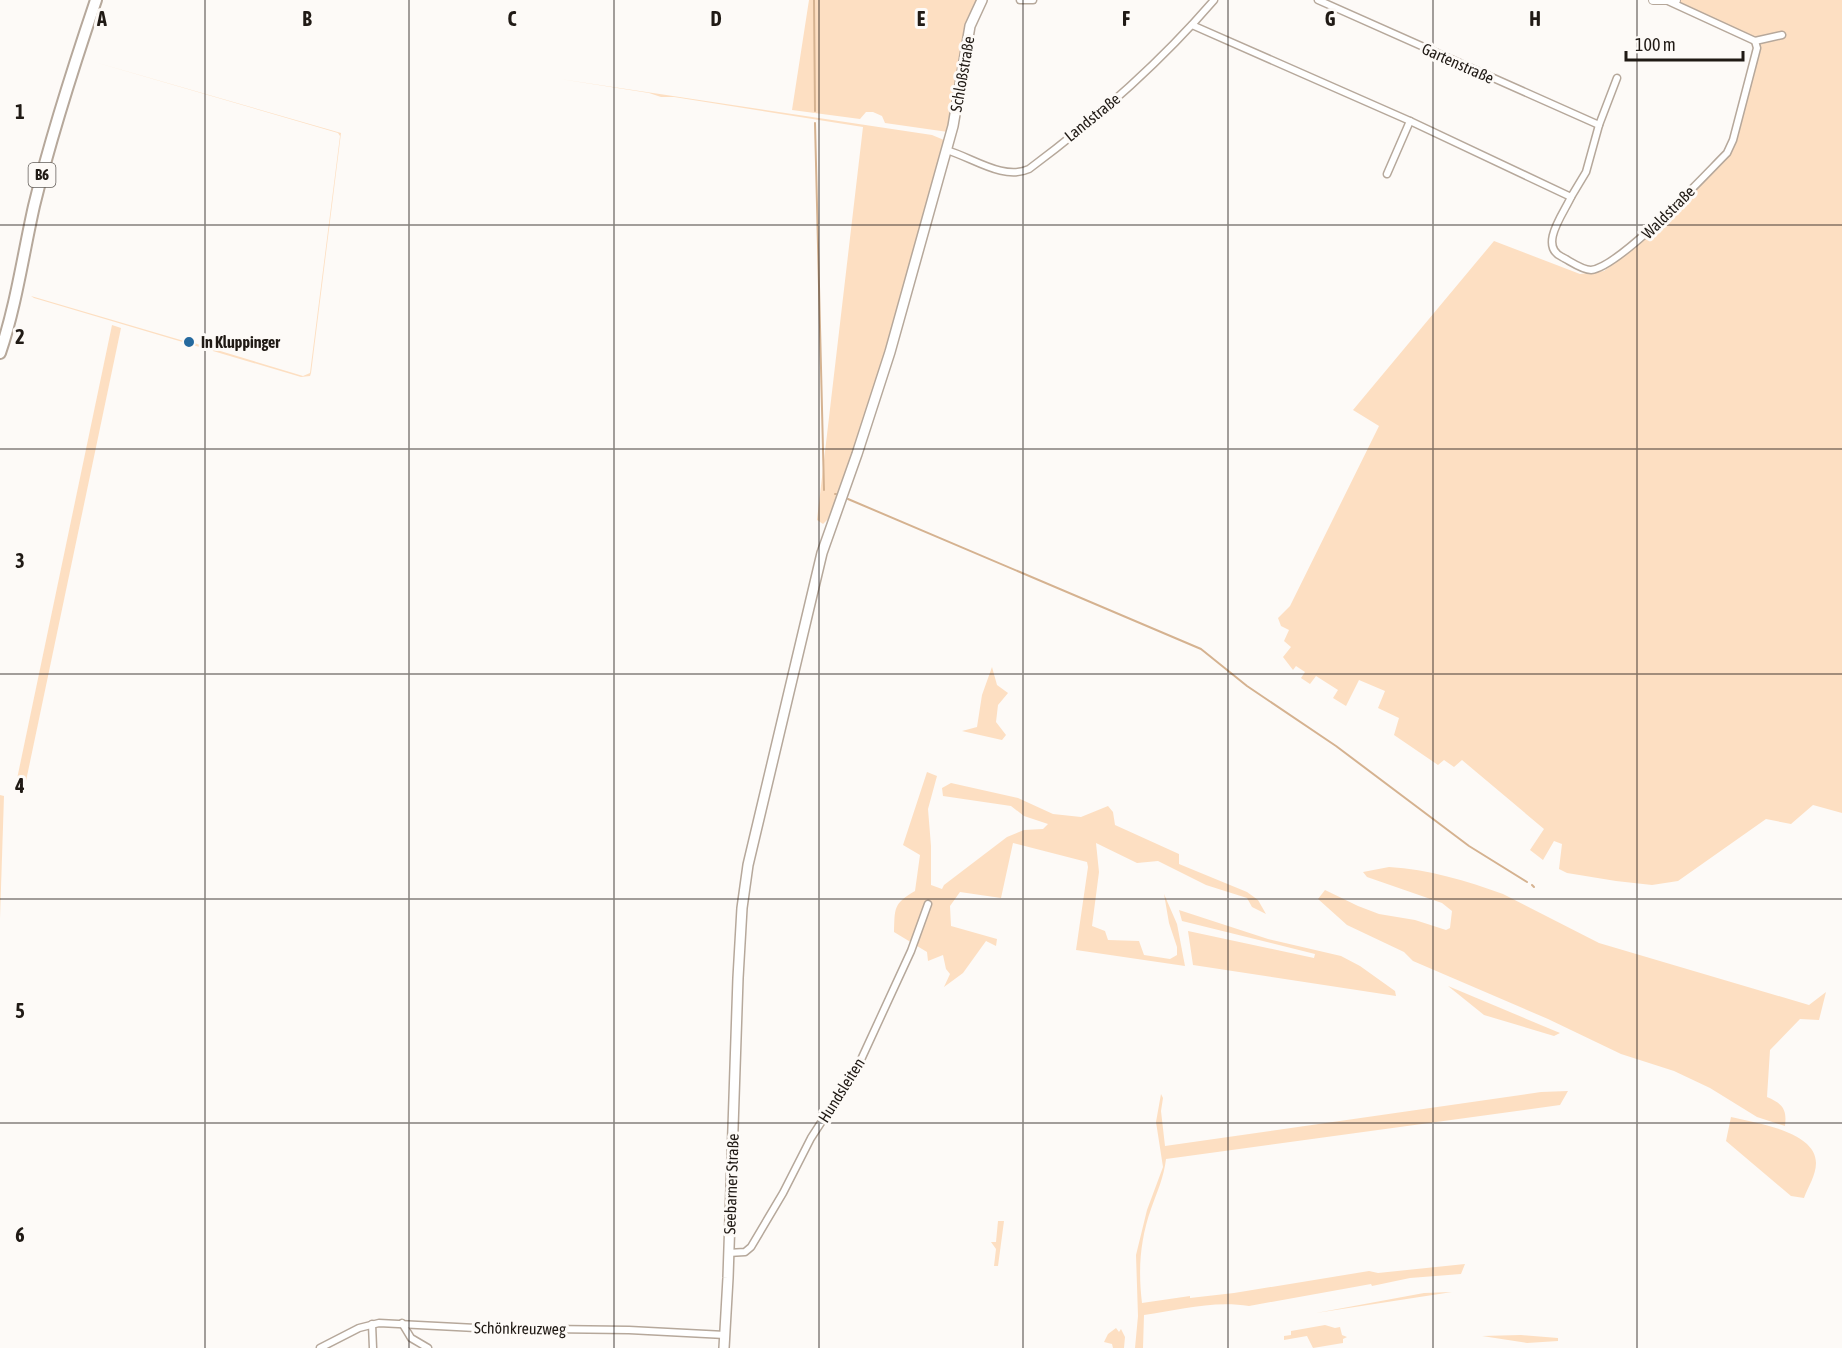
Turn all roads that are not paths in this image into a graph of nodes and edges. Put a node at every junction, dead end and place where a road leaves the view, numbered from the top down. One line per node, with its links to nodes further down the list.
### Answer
1 (96, 0): 19 (main road, B6)
2 (982, 0): 16 (main road, Schloßstraße)
3 (1020, 0): 4 (street)
4 (1033, 0)
5 (1214, 0): 10 (street, Landstraße)
6 (1318, 0): 15 (street, Gartenstraße)
7 (1653, 0): 9 (street)
8 (1676, 0): 9 (street)
9 (1667, 1): 12 (street)
10 (1192, 25): 14 (street); 16 (street, Landstraße)
11 (1782, 34): 12 (street)
12 (1755, 41): 18 (street, Waldstraße)
13 (1617, 78): 15 (street, Waldstraße)
14 (1410, 121): 17 (street); 18 (street)
15 (1599, 125): 18 (street, Waldstraße)
16 (946, 150): 21 (main road, Schloßstraße)
17 (1387, 174)
18 (1571, 197)
19 (0, 353)
20 (928, 904): 22 (street, Hundsleiten)
21 (736, 1019): 22 (main road, Seebarner Straße)
22 (728, 1252): 25 (main road, Seebarner Straße)
23 (402, 1323): 24 (street, Schönkreuzweg); 25 (street, Schönkreuzweg); 28 (street)
24 (372, 1324): 26 (street, Schönkreuzweg); 27 (street)
25 (725, 1335): 29 (main road, Seebarner Straße)
26 (320, 1348)
27 (373, 1348)
28 (428, 1348)
29 (724, 1348)

